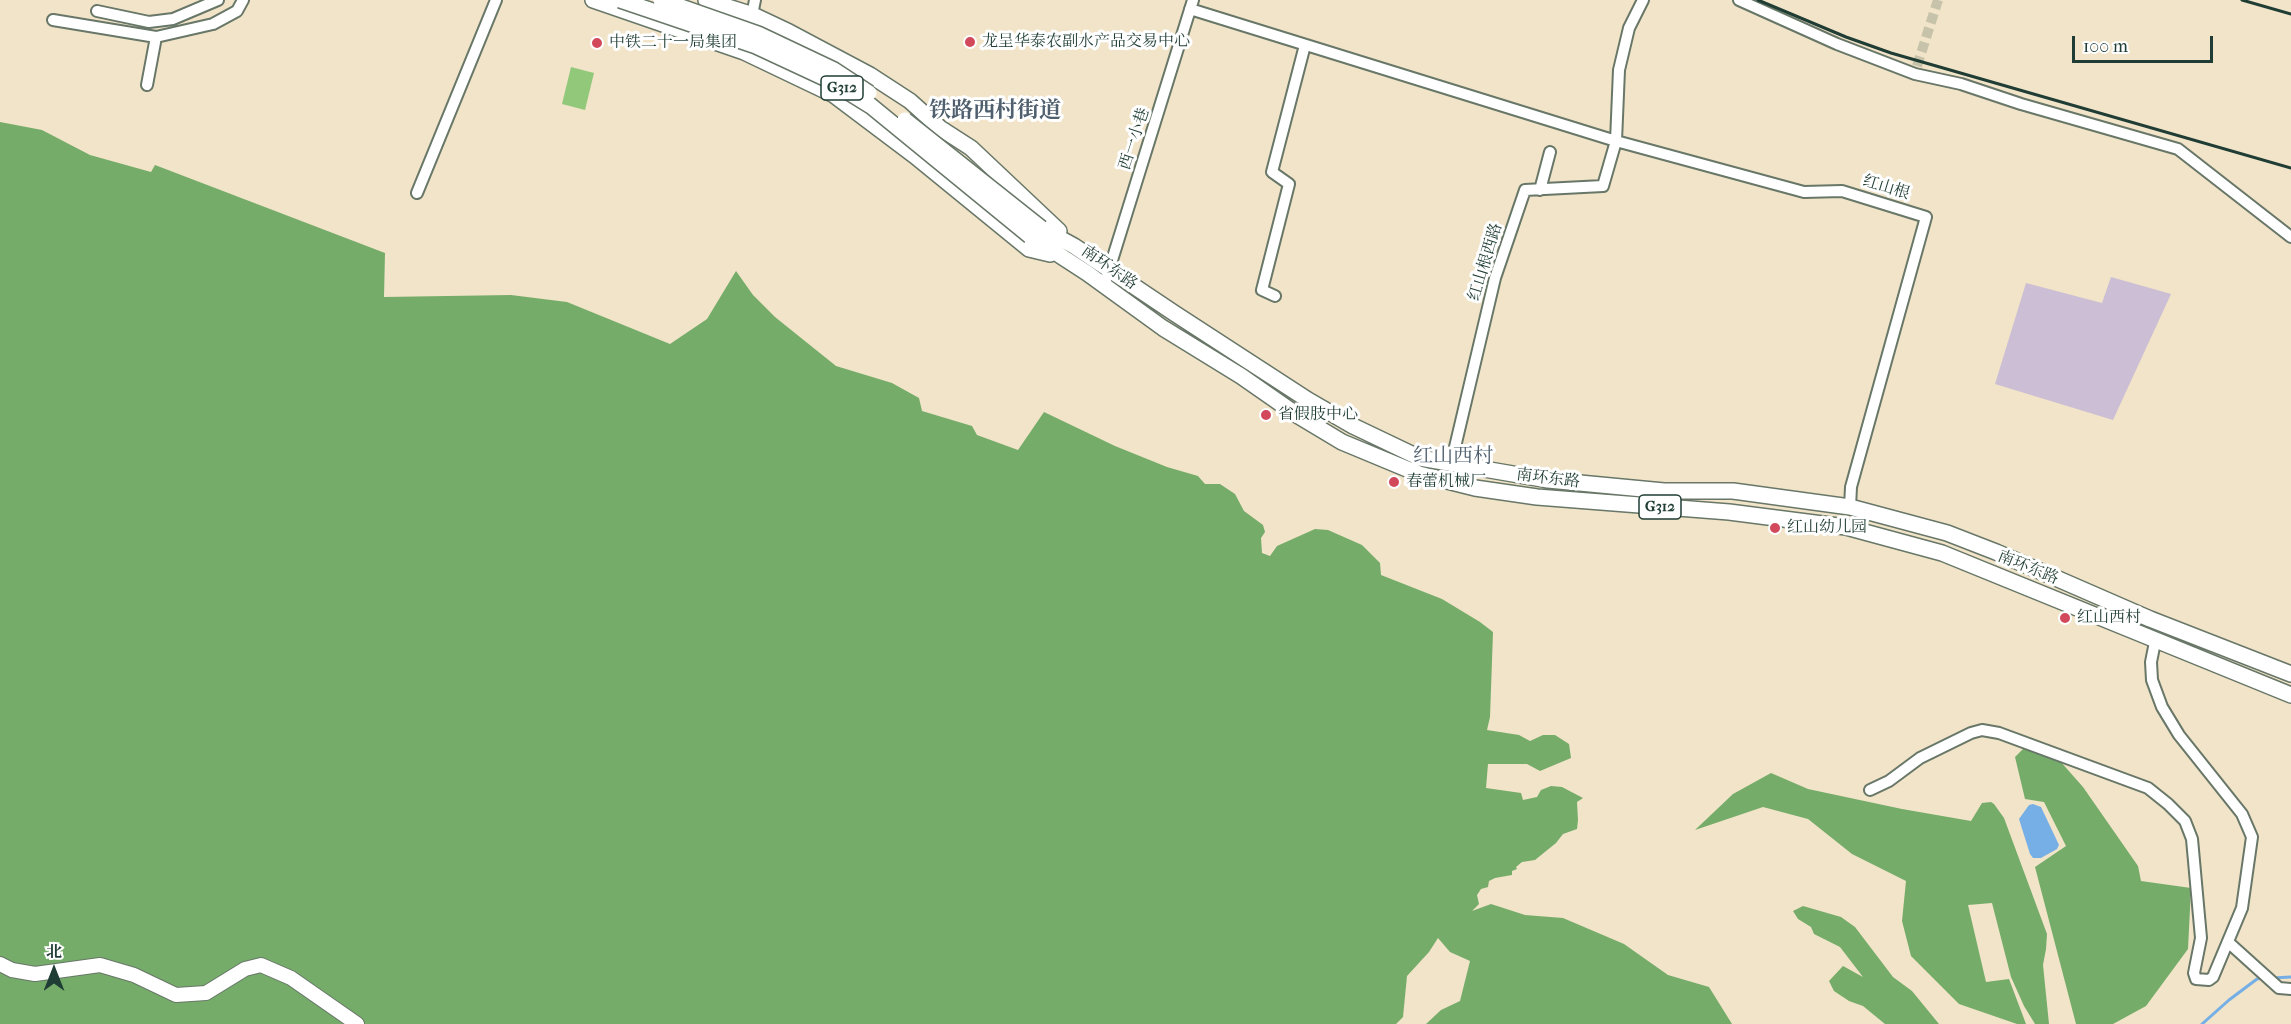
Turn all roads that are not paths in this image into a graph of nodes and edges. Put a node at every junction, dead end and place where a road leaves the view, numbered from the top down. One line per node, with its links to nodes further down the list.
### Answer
1 (218, 0): 13 (street)
2 (243, 0): 15 (street)
3 (496, 0): 23 (street)
4 (593, 0): 16 (highway)
5 (620, 0): 24 (highway, 南环东路 / G312, bridge)
6 (661, 0): 24 (highway, 南环东路 / G312, bridge)
7 (706, 0): 10 (highway)
8 (1643, 0): 20 (street)
9 (1739, 0): 25 (street)
10 (737, 5): 12 (highway); 16 (street)
11 (1191, 5): 17 (street); 28 (street, 西一小巷)
12 (754, 8): 18 (street); 26 (highway)
13 (97, 11)
14 (52, 20): 15 (street)
15 (156, 37): 19 (street)
16 (726, 45): 18 (highway)
17 (1305, 45): 20 (street); 30 (street)
18 (744, 52): 27 (highway)
19 (147, 85)
20 (1616, 141): 22 (street); 32 (street, 红山根)
21 (1550, 152): 22 (street)
22 (1540, 190): 31 (street, 红山根西路)
23 (417, 193)
24 (1036, 232): 26 (highway, 南环东路 / G312); 27 (highway, 南环东路 / G312)
25 (2291, 237)
26 (1074, 246): 28 (highway, 南环东路 / G312)
27 (1062, 257): 29 (highway, 南环东路 / G312)
28 (1108, 270): 29 (street, 西一小巷); 31 (highway, 南环东路 / G312)
29 (1104, 286): 33 (highway, 南环东路 / G312)
30 (1275, 296)
31 (1451, 464): 32 (highway, 南环东路 / G312)
32 (1850, 507): 33 (highway); 35 (highway, 南环东路 / G312)
33 (1846, 527): 34 (highway, 南环东路 / G312)
34 (2155, 642): 36 (highway, 南环东路 / G312); 38 (street)
35 (2291, 674)
36 (2291, 695)
37 (1870, 790): 38 (street)
38 (2228, 942): 40 (street)
39 (0, 964): 41 (main road)
40 (2291, 989)
41 (357, 1024)

